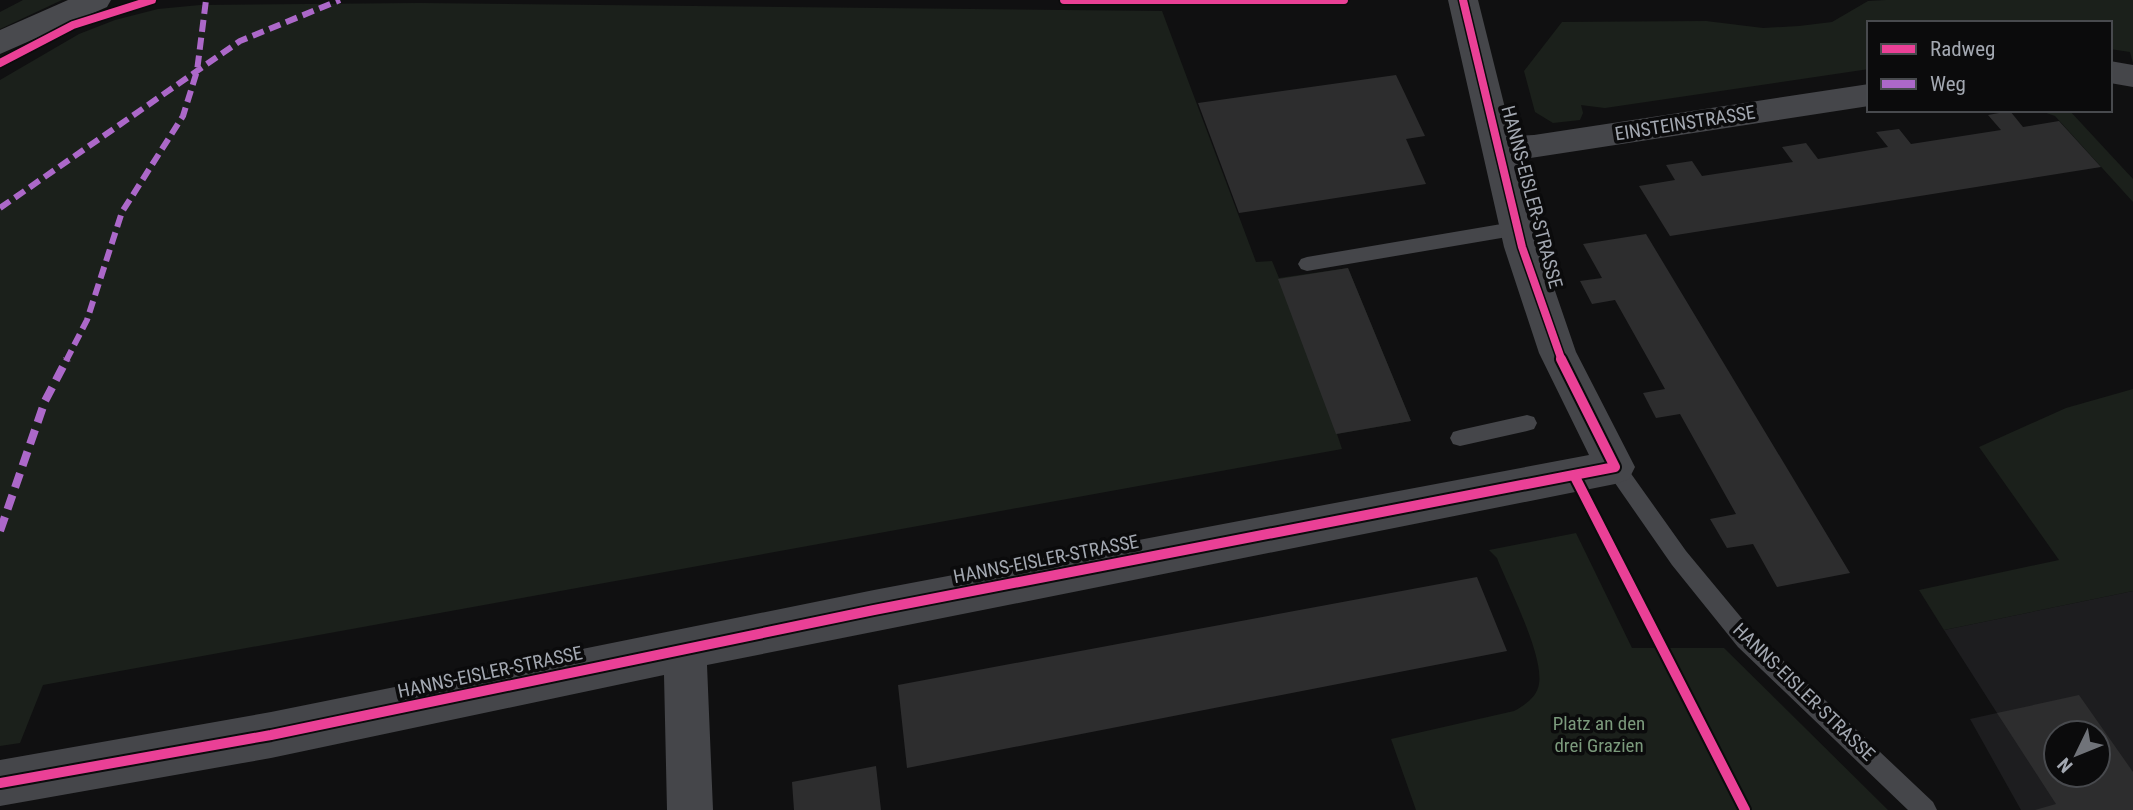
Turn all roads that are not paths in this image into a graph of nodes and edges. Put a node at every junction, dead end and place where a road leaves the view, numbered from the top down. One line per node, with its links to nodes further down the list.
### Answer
1 (96, 0): 3 (main road)
2 (1463, 0): 7 (street, HANNS-EISLER-STRASSE)
3 (0, 43)
4 (2112, 72): 5 (street)
5 (2133, 76)
6 (1867, 95): 7 (street, EINSTEINSTRASSE)
7 (1501, 148): 8 (street, HANNS-EISLER-STRASSE)
8 (1519, 228): 9 (lane); 12 (street, HANNS-EISLER-STRASSE)
9 (1307, 264)
10 (1527, 423): 11 (lane)
11 (1460, 438)
12 (1615, 467): 13 (street, HANNS-EISLER-STRASSE); 16 (lane, HANNS-EISLER-STRASSE)
13 (685, 649): 14 (street, HANNS-EISLER-STRASSE); 15 (street)
14 (0, 783)
15 (690, 810)
16 (1925, 810)

